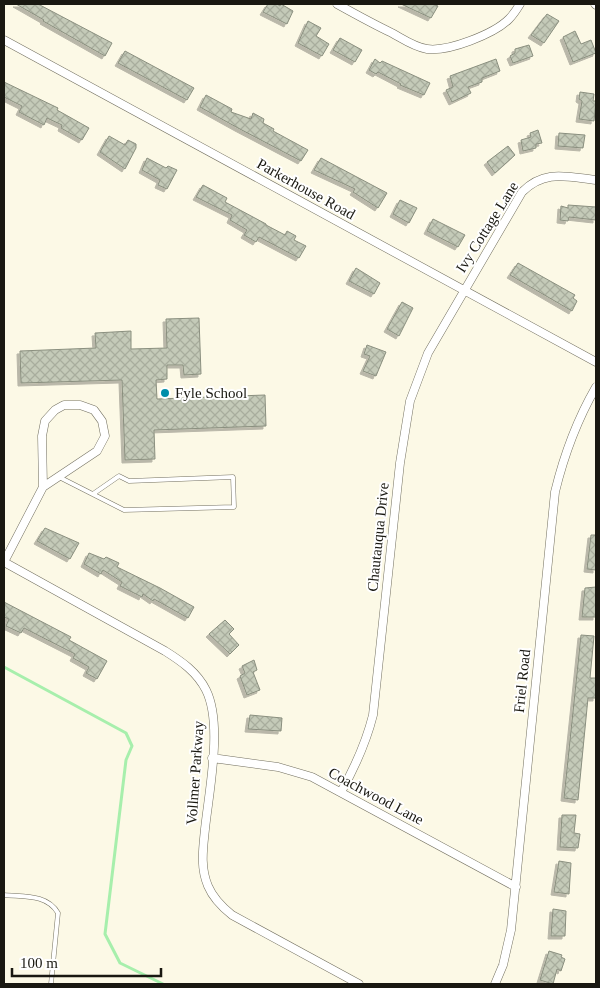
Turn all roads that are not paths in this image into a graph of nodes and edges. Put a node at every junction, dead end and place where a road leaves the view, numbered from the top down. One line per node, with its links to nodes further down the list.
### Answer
1 (337, 4): 2 (street)
2 (520, 4)
3 (4, 40): 5 (street, Parkerhouse Road)
4 (596, 180): 5 (street, Ivy Cottage Lane)
5 (464, 291): 6 (street, Parkerhouse Road); 13 (street, Chautauqua Drive)
6 (596, 362)
7 (596, 387): 14 (street, Friel Road)
8 (59, 477): 9 (street); 9 (street); 10 (lane)
9 (43, 487): 11 (street)
10 (93, 494): 10 (lane)
11 (4, 562): 12 (street, Vollmer Parkway)
12 (212, 758): 13 (street, Coachwood Lane); 17 (street, Vollmer Parkway)
13 (341, 792): 14 (street, Coachwood Lane)
14 (516, 887): 18 (street, Friel Road)
15 (4, 895): 16 (lane)
16 (51, 984)
17 (360, 984)
18 (495, 984)

